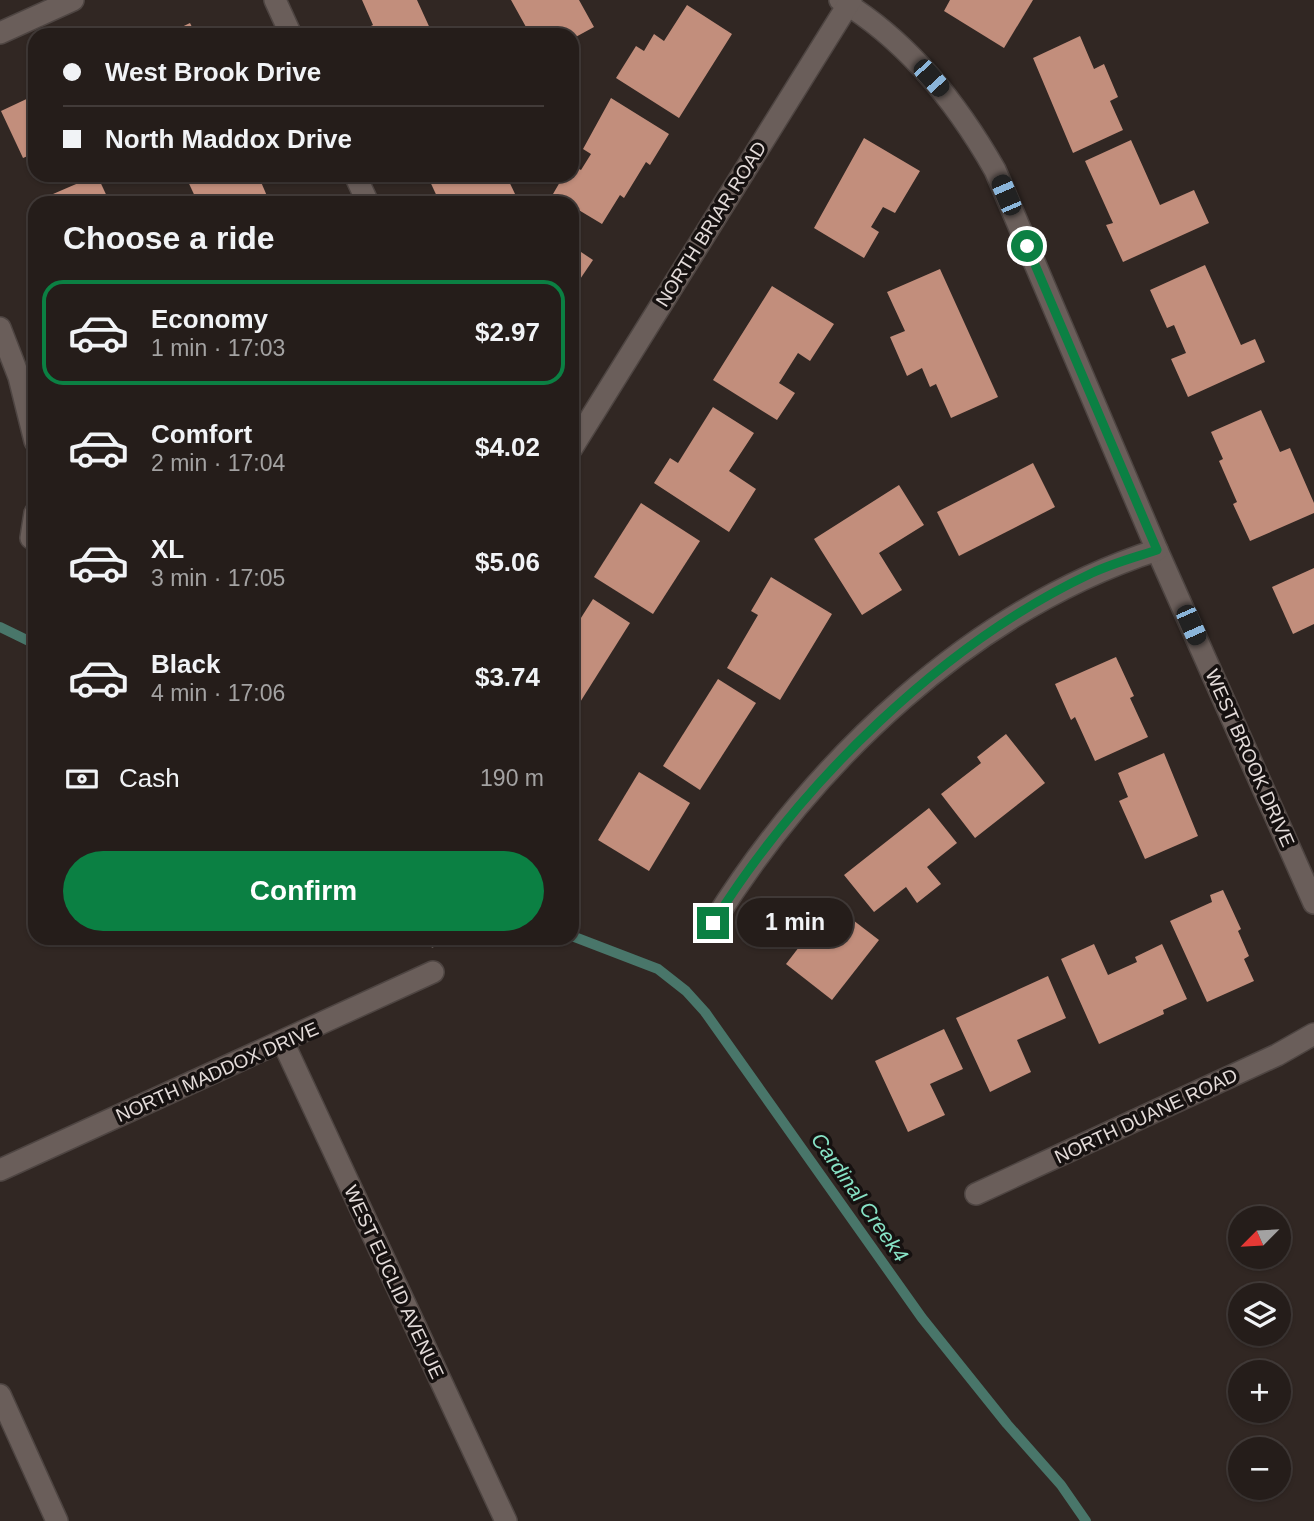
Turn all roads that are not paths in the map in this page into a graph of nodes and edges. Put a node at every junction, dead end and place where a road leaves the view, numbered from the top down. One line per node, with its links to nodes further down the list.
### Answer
1 (74, 0): 5 (street)
2 (275, 0): 4 (street)
3 (846, 2): 8 (street, NORTH BRIAR ROAD); 9 (street, WEST BROOK DRIVE)
4 (288, 28)
5 (0, 33)
6 (0, 328): 7 (street)
7 (28, 412)
8 (579, 430)
9 (1157, 550): 10 (street, WEST BROOK DRIVE); 11 (street)
10 (1314, 903)
11 (713, 923)
12 (433, 972): 14 (street, NORTH MADDOX DRIVE)
13 (1314, 1034): 16 (street, NORTH DUANE ROAD)
14 (283, 1042): 15 (street, NORTH MADDOX DRIVE); 19 (street, WEST EUCLID AVENUE)
15 (0, 1170)
16 (975, 1194)
17 (0, 1395): 18 (street)
18 (57, 1521)
19 (506, 1521)

